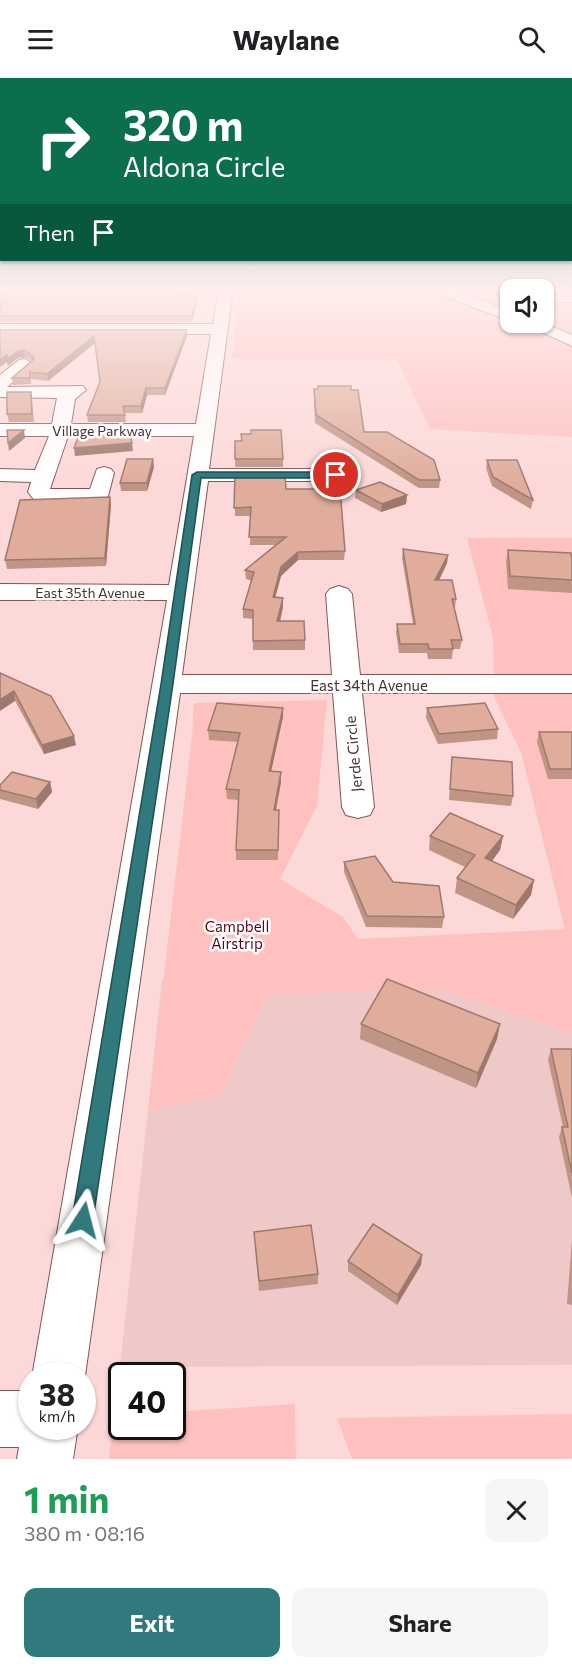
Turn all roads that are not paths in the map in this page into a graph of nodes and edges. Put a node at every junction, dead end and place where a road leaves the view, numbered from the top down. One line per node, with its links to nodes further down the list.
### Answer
1 (215, 353): 7 (street)
2 (25, 364): 3 (street)
3 (0, 384)
4 (0, 392): 6 (street)
5 (0, 430): 6 (street, Village Parkway)
6 (61, 430): 7 (street, Village Parkway); 12 (street)
7 (204, 430): 9 (street)
8 (104, 473): 12 (street)
9 (197, 475): 10 (street); 14 (street)
10 (336, 475)
11 (0, 476): 12 (street)
12 (43, 476)
13 (0, 592): 14 (street, East 35th Avenue)
14 (180, 593): 16 (street)
15 (339, 594): 18 (street, Jerde Circle)
16 (167, 684): 18 (street, East 34th Avenue); 20 (street)
17 (572, 684): 18 (street, East 34th Avenue)
18 (347, 685): 19 (street, Jerde Circle)
19 (358, 807)
20 (60, 1362)
21 (0, 1419): 22 (street)
22 (18, 1419)
23 (48, 1440): 24 (street)
24 (45, 1459)

